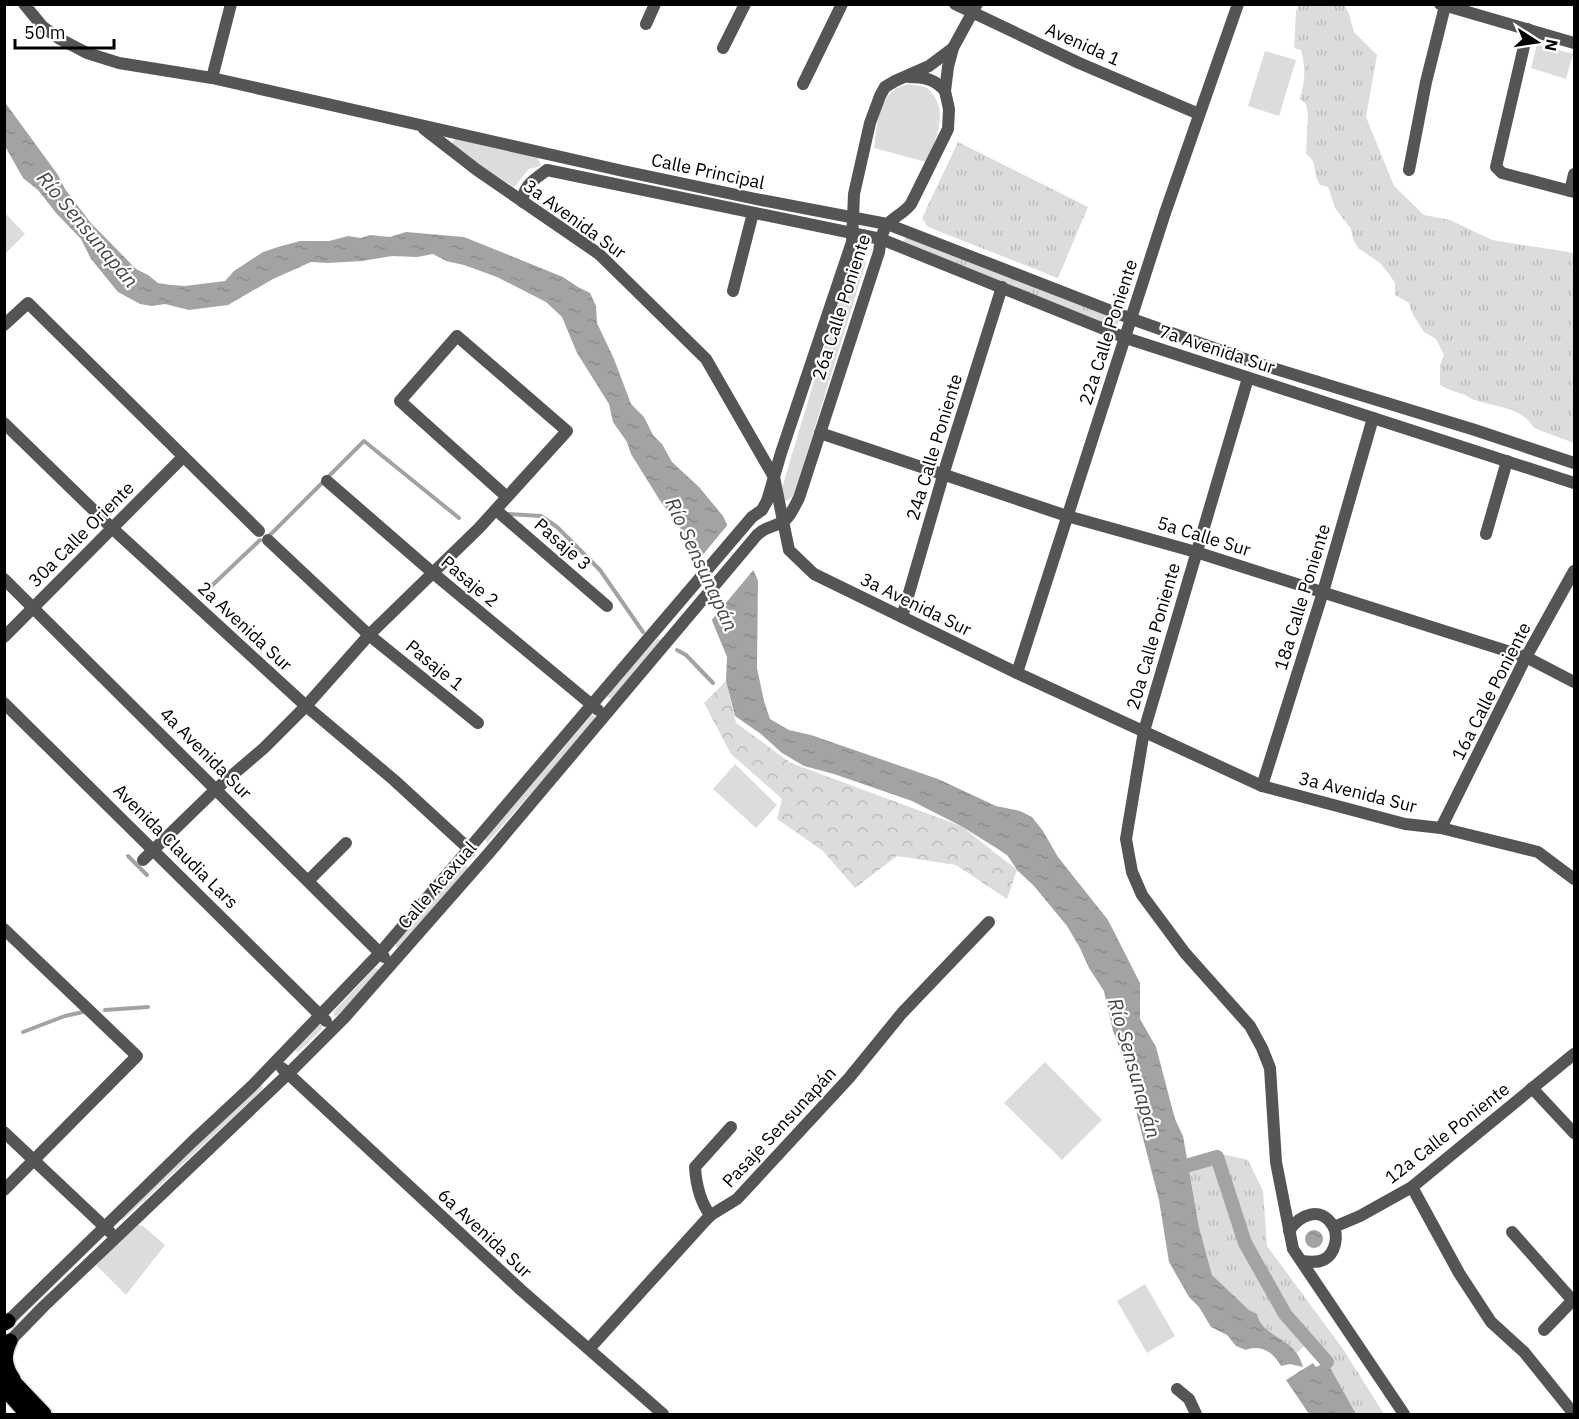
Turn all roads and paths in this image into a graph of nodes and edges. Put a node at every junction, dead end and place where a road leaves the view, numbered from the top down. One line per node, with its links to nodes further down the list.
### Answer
1 (24, 4): 16 (street, Calle Principal)
2 (231, 4): 16 (street)
3 (655, 4): 10 (street)
4 (745, 4): 13 (street)
5 (842, 4): 17 (street)
6 (955, 4): 9 (street, Avenida 1)
7 (1238, 4): 19 (street, 22a Calle Poniente)
8 (1443, 5): 11 (street); 23 (street)
9 (975, 9): 14 (street, 26a Calle Poniente); 19 (street, Avenida 1)
10 (646, 24)
11 (1528, 29): 12 (street); 25 (street)
12 (1575, 43)
13 (723, 48)
14 (953, 48): 15 (street, 26a Calle Poniente); 18 (street, 26a Calle Poniente)
15 (904, 76): 18 (street); 28 (street, 26a Calle Poniente)
16 (212, 78): 20 (street, Calle Principal)
17 (803, 84)
18 (945, 91): 29 (street, 26a Calle Poniente)
19 (1198, 114): 34 (street, 22a Calle Poniente)
20 (420, 126): 21 (street, Calle Principal); 26 (street, 3a Avenida Sur)
21 (541, 151): 22 (street); 28 (street, Calle Principal)
22 (547, 170): 26 (street); 27 (street, Calle Principal)
23 (1409, 170)
24 (1575, 174): 25 (street)
25 (1572, 191)
26 (523, 202): 45 (street, 3a Avenida Sur)
27 (753, 213): 30 (street, Calle Principal); 33 (street)
28 (853, 218): 29 (street, 7a Avenida Sur); 30 (street)
29 (887, 224): 31 (street, 26a Calle Poniente); 34 (street, 7a Avenida Sur)
30 (854, 235): 31 (street, 7a Avenida Sur); 45 (street)
31 (880, 239): 32 (street, 7a Avenida Sur); 40 (street, 26a Calle Poniente)
32 (1002, 287): 36 (street, 7a Avenida Sur); 44 (street, 24a Calle Poniente)
33 (733, 291)
34 (1132, 319): 36 (street, 22a Calle Poniente); 43 (street, 7a Avenida Sur)
35 (4, 325): 41 (street, Pasaje 1)
36 (1126, 338): 37 (street, 7a Avenida Sur); 50 (street, 22a Calle Poniente)
37 (1248, 378): 38 (street, 7a Avenida Sur); 54 (street, 20a Calle Poniente)
38 (1373, 418): 42 (street, 7a Avenida Sur); 58 (street, 18a Calle Poniente)
39 (4, 423): 52 (street, 2a Avenida Sur)
40 (820, 433): 44 (street, 5a Calle Sur); 51 (street, 26a Calle Poniente)
41 (183, 457): 52 (street, 30a Calle Oriente); 62 (street, Pasaje 1)
42 (1508, 461): 47 (street, 7a Avenida Sur); 53 (street)
43 (1575, 464)
44 (943, 475): 50 (street, 5a Calle Sur); 61 (street, 24a Calle Poniente)
45 (774, 477): 51 (street, 3a Avenida Sur); 69 (street, Calle Acaxual)
46 (327, 481): 56 (street, Pasaje 2)
47 (1575, 483)
48 (507, 497): 48 (street); 49 (street)
49 (496, 510): 56 (street); 59 (street, Pasaje 3)
50 (1067, 516): 54 (street, 5a Calle Sur); 65 (street, 22a Calle Poniente)
51 (784, 522): 61 (street, 3a Avenida Sur); 70 (street, Calle Acaxual)
52 (112, 528): 60 (street, 30a Calle Oriente); 68 (street, 2a Avenida Sur)
53 (1486, 534)
54 (1196, 552): 58 (street, 5a Calle Sur); 72 (street, 20a Calle Poniente)
55 (1575, 571): 64 (street, 16a Calle Poniente)
56 (433, 573): 62 (street); 69 (street, Pasaje 2)
57 (4, 579): 60 (street, 4a Avenida Sur)
58 (1323, 592): 64 (street, 5a Calle Sur); 73 (street, 18a Calle Poniente)
59 (607, 606)
60 (34, 607): 63 (street, 30a Calle Oriente); 74 (street, 4a Avenida Sur)
61 (902, 617): 65 (street, 3a Avenida Sur)
62 (369, 635): 68 (street); 71 (street, Pasaje 1)
63 (4, 637)
64 (1526, 657): 66 (street, 5a Calle Sur); 75 (street, 16a Calle Poniente)
65 (1017, 673): 72 (street, 3a Avenida Sur)
66 (1575, 682)
67 (4, 703): 78 (street, Avenida Claudia Lars)
68 (306, 706): 74 (street); 77 (street, 2a Avenida Sur)
69 (592, 706): 70 (street); 77 (street, Calle Acaxual)
70 (605, 715): 79 (street, Calle Acaxual)
71 (478, 723)
72 (1144, 731): 73 (street, 3a Avenida Sur); 104 (street, 20a Calle Poniente)
73 (1262, 786): 75 (street, 3a Avenida Sur)
74 (217, 789): 78 (street); 83 (street, 4a Avenida Sur)
75 (1441, 828): 82 (street, 3a Avenida Sur)
76 (346, 843): 83 (street)
77 (468, 848): 79 (street); 81 (street); 86 (street, Calle Acaxual)
78 (154, 849): 80 (street); 88 (street, Avenida Claudia Lars)
79 (489, 853): 81 (street, Calle Acaxual)
80 (143, 860)
81 (475, 869): 87 (street, Calle Acaxual)
82 (1575, 879)
83 (308, 881): 86 (street, 4a Avenida Sur)
84 (989, 922): 101 (street, Pasaje Sensunapán)
85 (4, 929): 98 (street)
86 (380, 953): 87 (street, 4a Avenida Sur); 88 (street, Calle Acaxual)
87 (393, 965): 89 (street, Calle Acaxual)
88 (321, 1016): 89 (street, Avenida Claudia Lars); 90 (street, Calle Acaxual)
89 (333, 1028): 93 (street, Calle Acaxual)
90 (284, 1054): 92 (street, Calle Acaxual); 93 (street)
91 (1575, 1054): 94 (street, 12a Calle Poniente)
92 (271, 1066): 93 (street); 102 (street, Calle Acaxual)
93 (289, 1073): 106 (street, Calle Acaxual); 112 (street, 6a Avenida Sur)
94 (1532, 1088): 97 (street); 99 (street, 12a Calle Poniente)
95 (731, 1127): 101 (street)
96 (4, 1132): 98 (street)
97 (1575, 1133)
98 (34, 1160): 100 (street); 102 (street)
99 (1412, 1187): 103 (street, 12a Calle Poniente); 122 (street)
100 (4, 1190)
101 (710, 1215): 112 (street, Pasaje Sensunapán)
102 (104, 1227): 106 (street); 109 (street, Calle Acaxual)
103 (1334, 1227): 104 (street); 107 (street)
104 (1289, 1231): 107 (street)
105 (1512, 1232): 108 (street)
106 (116, 1238): 111 (street, Calle Acaxual)
107 (1302, 1261): 121 (street)
108 (1574, 1301): 110 (street)
109 (6, 1323)
110 (1544, 1329)
111 (7, 1344): 114 (main road)
112 (590, 1349): 119 (street, 6a Avenida Sur)
113 (4, 1372): 114 (main road)
114 (10, 1386): 117 (main road); 118 (main road)
115 (1177, 1389): 120 (street)
116 (4, 1400): 117 (main road)
117 (25, 1411)
118 (44, 1414)
119 (663, 1414)
120 (1196, 1414)
121 (1404, 1414)
122 (1575, 1414)

